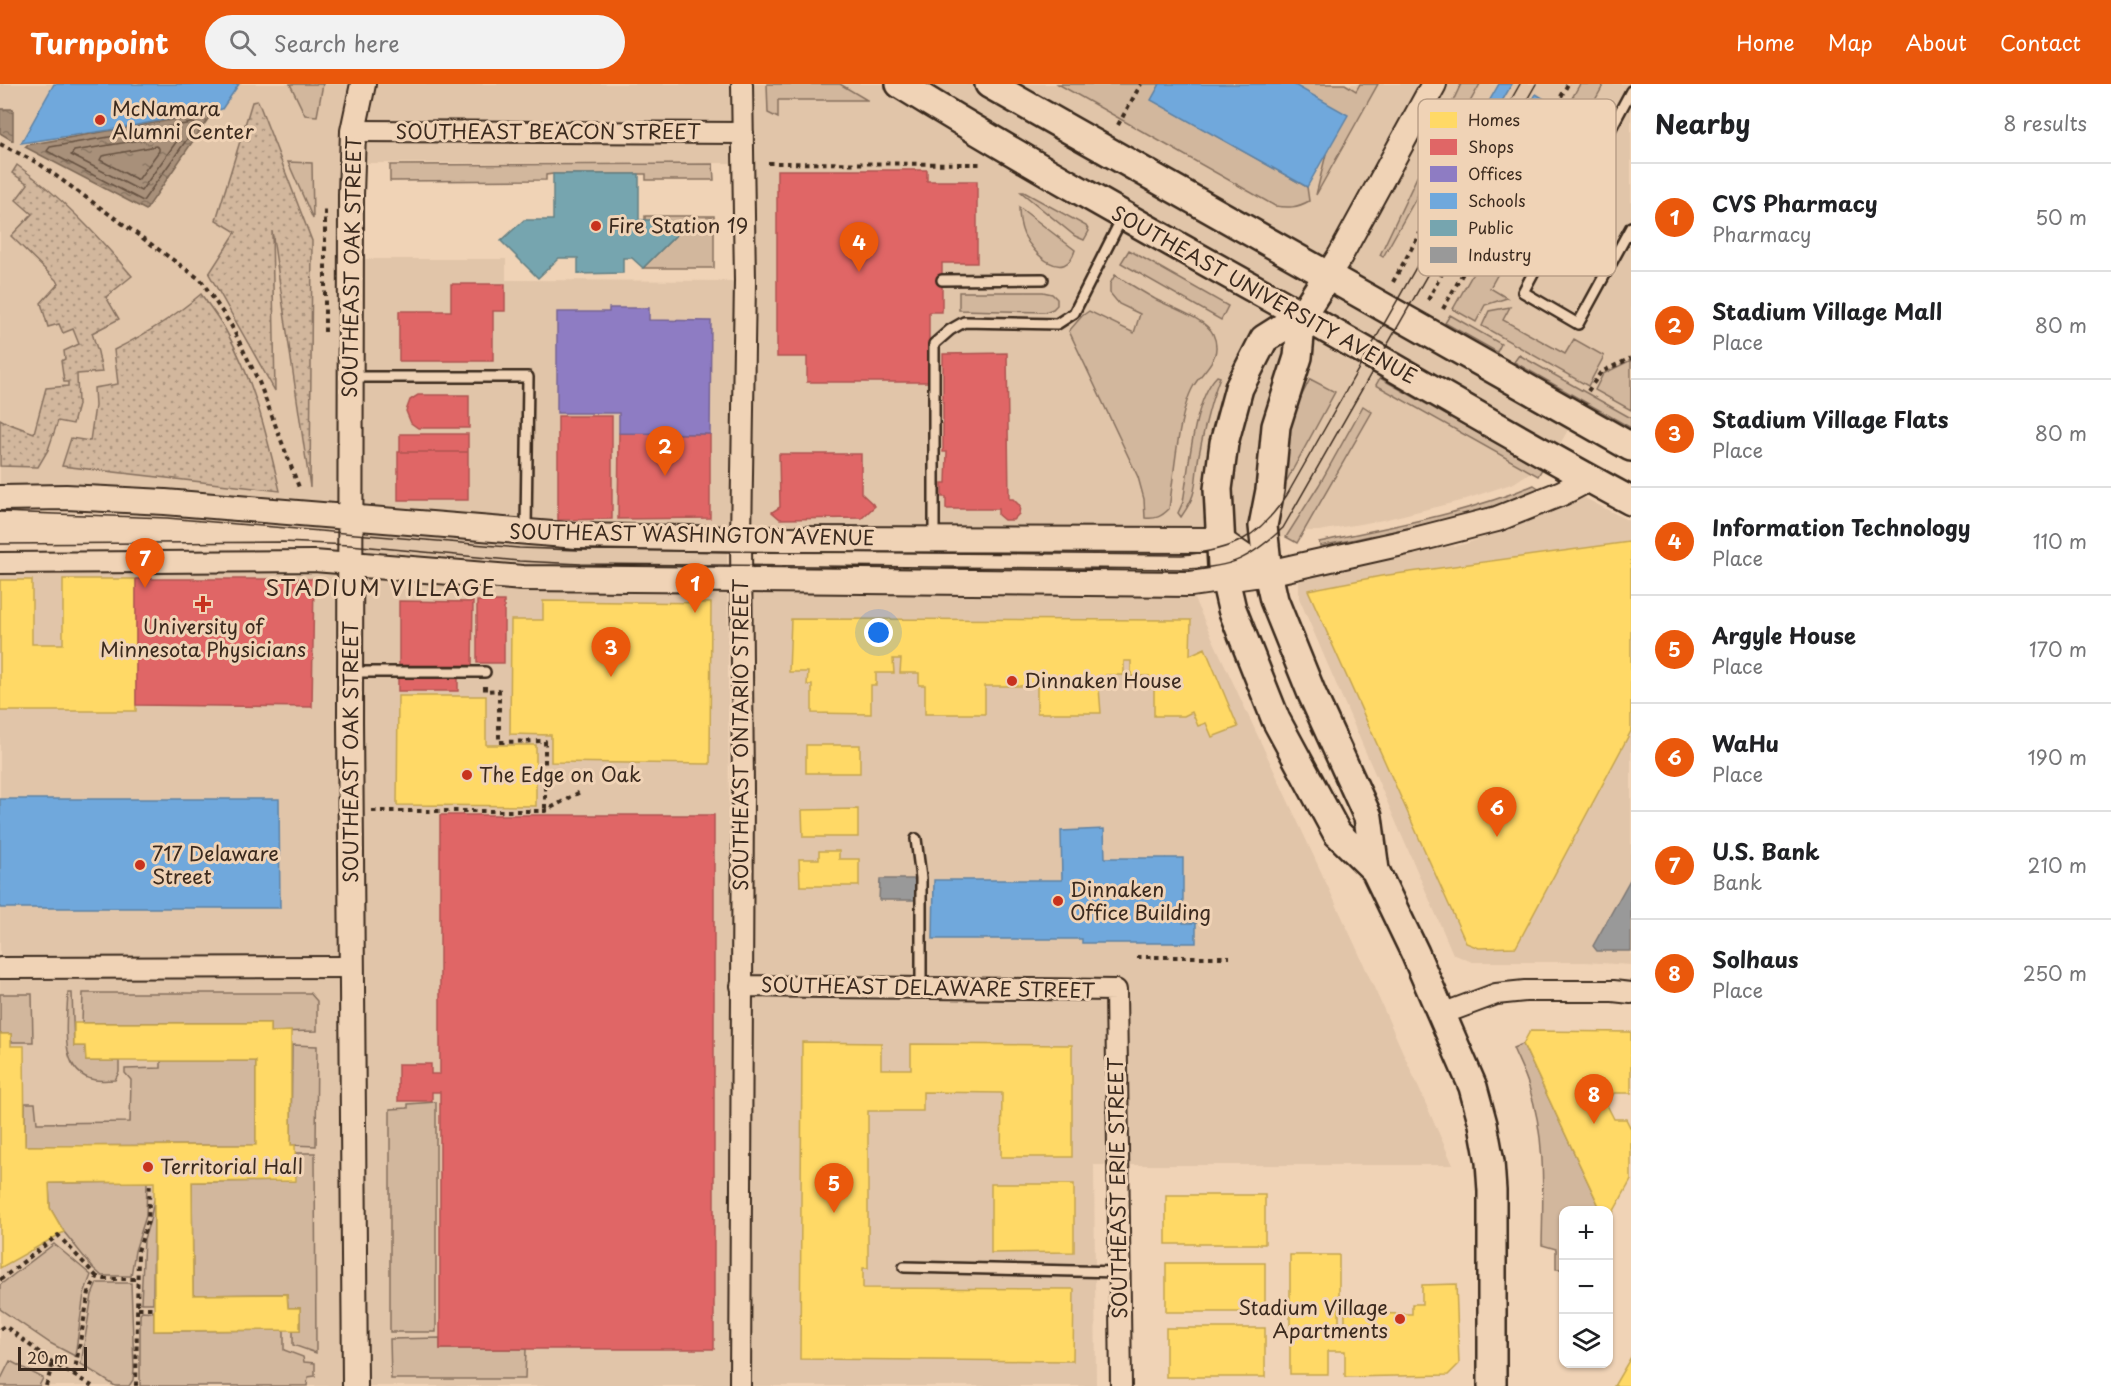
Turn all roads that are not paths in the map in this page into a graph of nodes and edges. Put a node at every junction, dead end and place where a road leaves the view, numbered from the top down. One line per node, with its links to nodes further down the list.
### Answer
1 (363, 84): 10 (street, SOUTHEAST OAK STREET)
2 (742, 84): 11 (street, SOUTHEAST ONTARIO STREET)
3 (900, 84): 12 (main road, SOUTHEAST UNIVERSITY AVENUE)
4 (989, 84): 15 (main road)
5 (1434, 84): 7 (street)
6 (1631, 91): 9 (lane)
7 (1426, 99)
8 (1418, 113): 15 (street)
9 (1616, 119)
10 (353, 131): 11 (street, SOUTHEAST BEACON STREET); 21 (street, SOUTHEAST OAK STREET)
11 (743, 133): 28 (street, SOUTHEAST ONTARIO STREET)
12 (1124, 216): 20 (main road, SOUTHEAST UNIVERSITY AVENUE); 29 (lane)
13 (1631, 227): 14 (lane)
14 (1616, 254)
15 (1327, 276): 20 (main road); 22 (main road)
16 (1531, 276): 17 (lane)
17 (1604, 276)
18 (1042, 279): 19 (lane)
19 (942, 280)
20 (1302, 315): 23 (main road, SOUTHEAST UNIVERSITY AVENUE); 30 (main road); 33 (main road)
21 (350, 377): 26 (street, SOUTHEAST OAK STREET); 27 (lane)
22 (1631, 447)
23 (1589, 478): 25 (main road, SOUTHEAST UNIVERSITY AVENUE); 33 (street)
24 (0, 498): 26 (street, SOUTHEAST WASHINGTON AVENUE)
25 (1631, 501)
26 (350, 519): 27 (street, SOUTHEAST WASHINGTON AVENUE); 32 (street, SOUTHEAST OAK STREET)
27 (526, 533): 28 (street, SOUTHEAST WASHINGTON AVENUE)
28 (741, 539): 29 (street, SOUTHEAST WASHINGTON AVENUE); 35 (street, SOUTHEAST ONTARIO STREET)
29 (934, 539): 30 (street, SOUTHEAST WASHINGTON AVENUE)
30 (1220, 540): 33 (street); 34 (main road)
31 (0, 563): 32 (street)
32 (351, 564): 35 (street); 36 (street, SOUTHEAST OAK STREET)
33 (1268, 573): 34 (street); 39 (main road)
34 (1226, 579): 35 (street); 39 (main road)
35 (741, 580): 42 (street, SOUTHEAST ONTARIO STREET)
36 (350, 672): 37 (lane); 40 (street, SOUTHEAST OAK STREET)
37 (485, 672)
38 (916, 838): 43 (lane)
39 (1375, 870): 46 (main road)
40 (353, 967): 41 (street); 49 (street, SOUTHEAST OAK STREET)
41 (0, 968)
42 (741, 986): 43 (street, SOUTHEAST DELAWARE STREET); 50 (street, SOUTHEAST ONTARIO STREET)
43 (921, 987): 44 (street, SOUTHEAST DELAWARE STREET)
44 (1116, 990): 48 (street, SOUTHEAST ERIE STREET)
45 (1631, 993): 46 (street)
46 (1442, 1014): 52 (main road)
47 (904, 1267): 48 (lane)
48 (1119, 1272): 51 (street, SOUTHEAST ERIE STREET)
49 (355, 1386)
50 (740, 1386)
51 (1121, 1386)
52 (1491, 1386)

